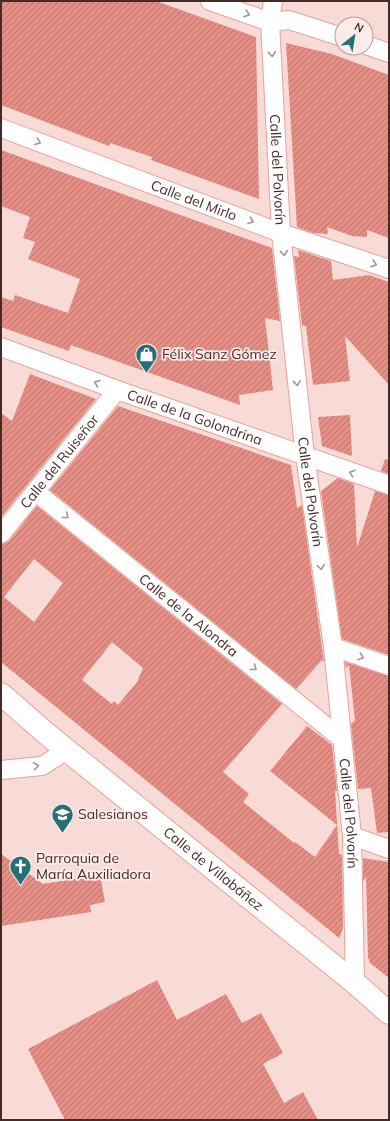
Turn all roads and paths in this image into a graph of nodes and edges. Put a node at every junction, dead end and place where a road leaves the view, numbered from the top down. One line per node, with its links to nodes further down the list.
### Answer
1 (210, 1): 3 (street, one-way to 3)
2 (273, 1): 3 (street, Calle del Polvorín)
3 (270, 22): 4 (street); 8 (street, Calle del Polvorín, one-way to 8)
4 (334, 35)
5 (374, 48): 6 (street)
6 (389, 53)
7 (1, 128): 8 (street, Calle del Mirlo, one-way to 8)
8 (281, 233): 9 (street, Calle del Mirlo, one-way to 9); 12 (street, Calle del Polvorín, one-way to 12)
9 (389, 269)
10 (1, 347): 11 (street, Calle de la Golondrina, one-way to 10)
11 (117, 390): 12 (street, Calle de la Golondrina); 14 (street, Calle del Ruiseñor)
12 (305, 456): 13 (street, Calle de la Golondrina, one-way to 12); 16 (street, Calle del Polvorín, one-way to 16)
13 (389, 485)
14 (36, 492): 15 (street, Calle del Ruiseñor); 19 (street, Calle de la Alondra, one-way to 19)
15 (1, 534)
16 (332, 647): 17 (street, one-way to 17); 19 (street, Calle del Polvorín)
17 (389, 666)
18 (1, 694): 20 (main road, Calle de Villabáñez)
19 (342, 739): 22 (street, Calle del Polvorín)
20 (67, 750): 21 (street, one-way to 20); 24 (main road, Calle de Villabáñez)
21 (1, 770)
22 (352, 836): 23 (street); 24 (street, Calle del Polvorín)
23 (389, 848)
24 (355, 983): 25 (main road, Calle de Villabáñez)
25 (389, 1013)

